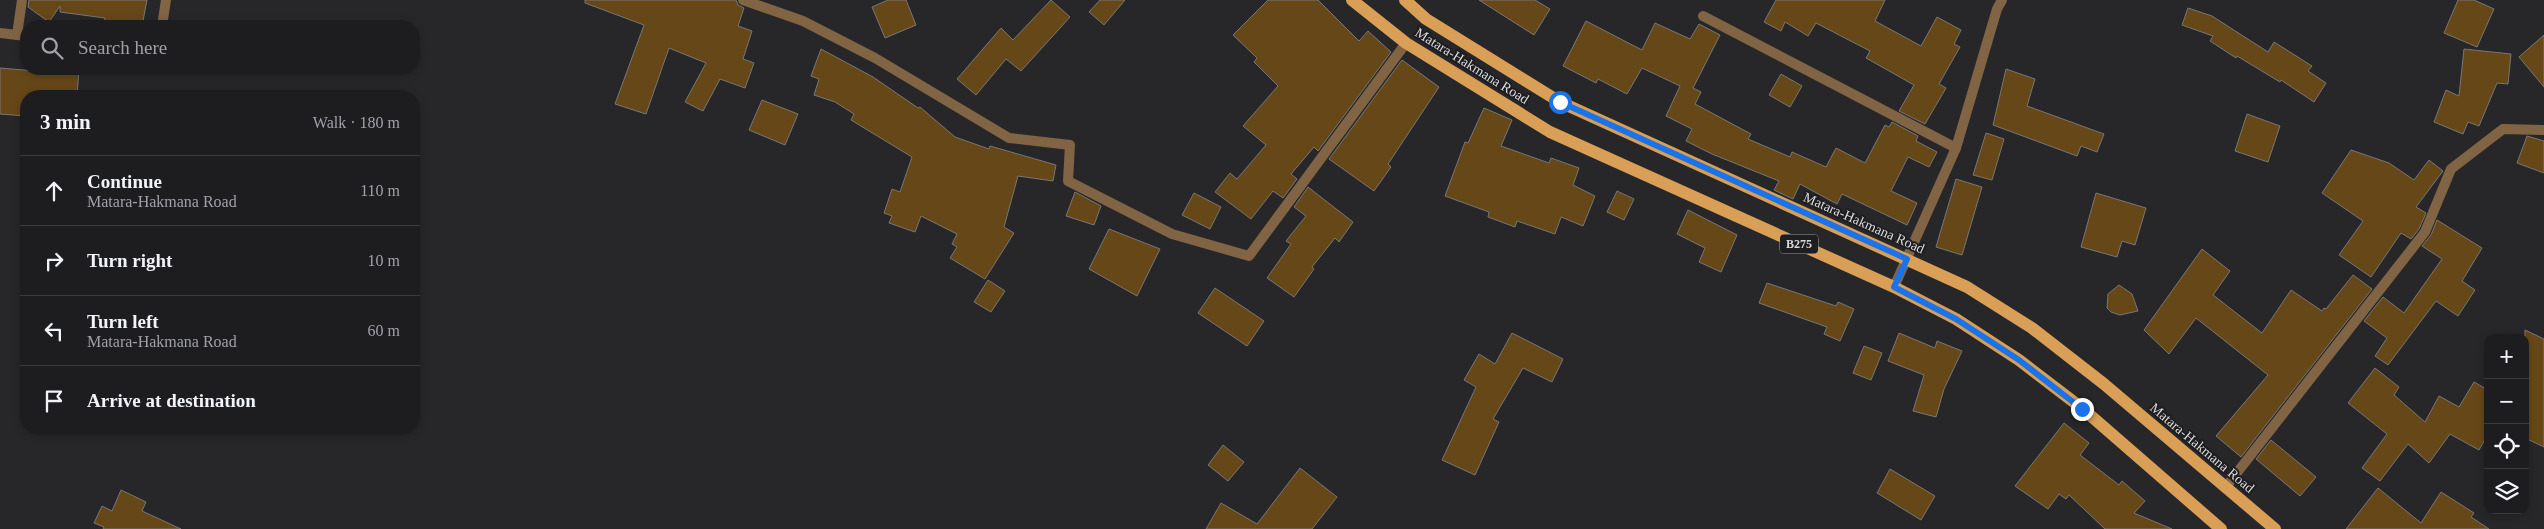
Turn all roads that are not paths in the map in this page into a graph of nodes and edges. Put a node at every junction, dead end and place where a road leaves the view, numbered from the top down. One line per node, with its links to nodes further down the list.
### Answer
1 (22, 0): 8 (street)
2 (166, 0): 9 (street)
3 (743, 0): 12 (street)
4 (1352, 0): 12 (main road, Matara-Hakmana Road / B275)
5 (1405, 0): 15 (main road, Matara-Hakmana Road / B275)
6 (2002, 0): 14 (street)
7 (1703, 16): 14 (street)
8 (22, 20)
9 (163, 20)
10 (0, 34): 11 (street)
11 (20, 35)
12 (1406, 43): 16 (main road, Matara-Hakmana Road / B275)
13 (2544, 130): 17 (street)
14 (1956, 148): 15 (street)
15 (1907, 259): 16 (street); 17 (main road, Matara-Hakmana Road / B275)
16 (1894, 287): 18 (main road, Matara-Hakmana Road / B275)
17 (2225, 488): 19 (main road, Matara-Hakmana Road / B275)
18 (2221, 529)
19 (2275, 529)

